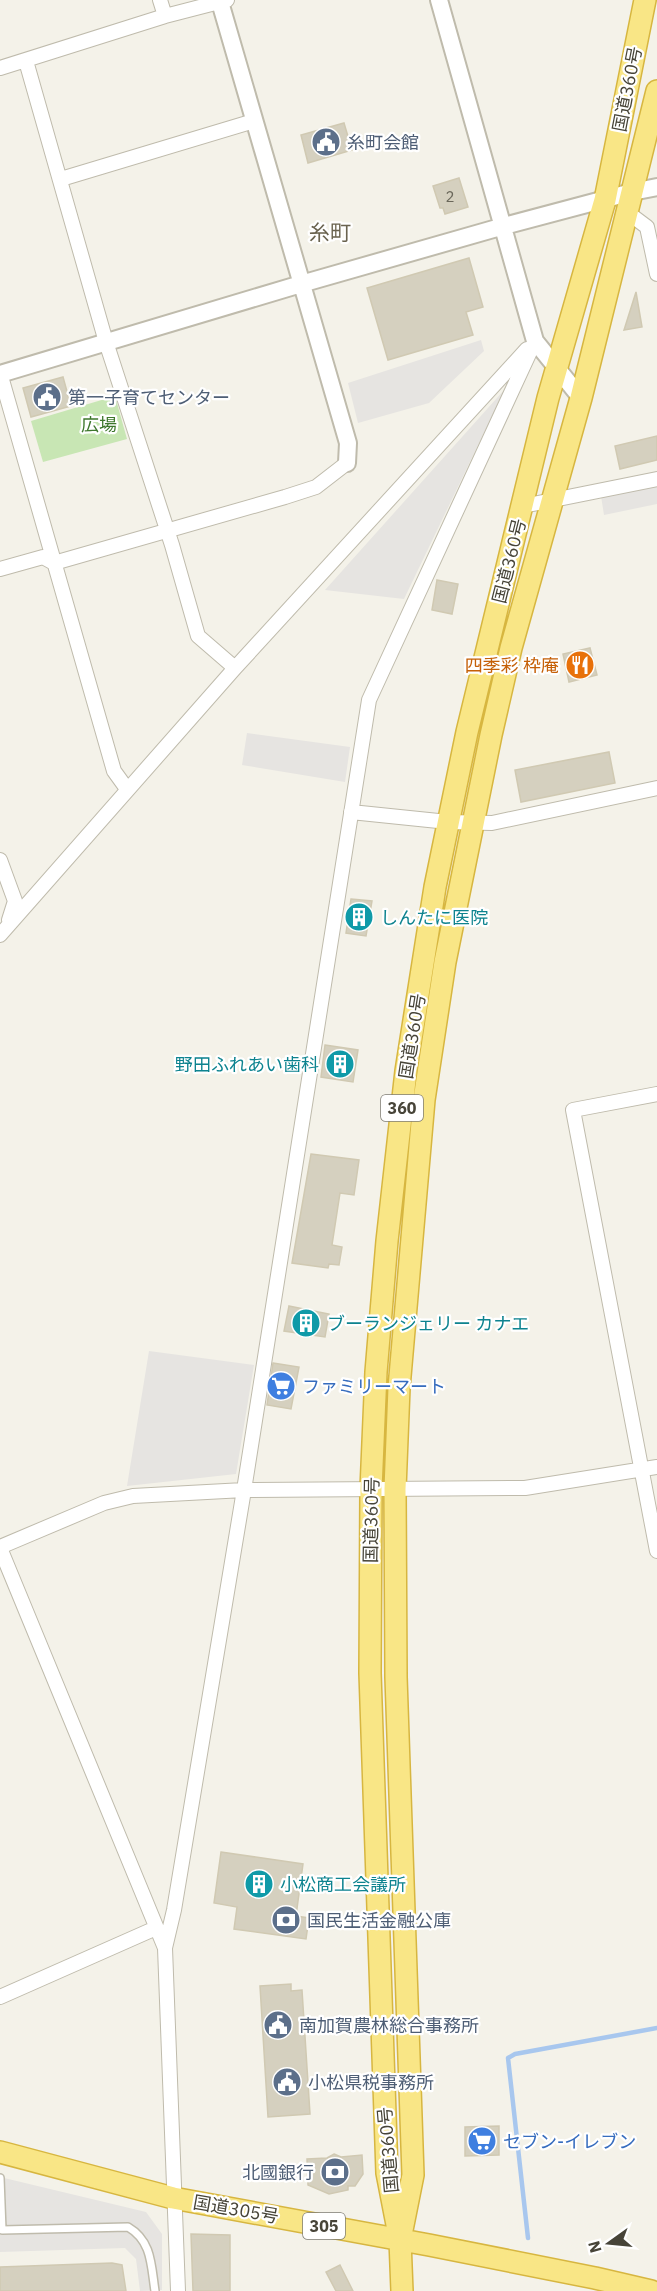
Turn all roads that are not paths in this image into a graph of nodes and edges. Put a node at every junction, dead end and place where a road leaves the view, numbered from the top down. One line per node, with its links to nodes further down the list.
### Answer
1 (160, 0): 5 (street)
2 (439, 0): 14 (street)
3 (645, 0): 12 (highway, 国道360号 / 360)
4 (224, 1): 5 (street); 9 (street)
5 (165, 16): 6 (street)
6 (26, 60): 7 (street); 10 (street)
7 (0, 68)
8 (657, 91): 13 (highway, 国道360号 / 360)
9 (254, 121): 10 (street); 16 (street)
10 (61, 178): 18 (street)
11 (657, 187): 13 (street)
12 (605, 200): 13 (street); 14 (street); 19 (highway, 国道360号 / 360)
13 (630, 202): 15 (street); 21 (highway, 国道360号 / 360)
14 (504, 226): 16 (street); 17 (street)
15 (657, 274)
16 (301, 284): 18 (street); 22 (street)
17 (535, 341): 19 (street); 29 (street); 32 (street)
18 (106, 342): 20 (street); 26 (street)
19 (557, 367): 21 (street); 25 (highway, 国道360号 / 360)
20 (1, 376): 27 (street)
21 (581, 398): 24 (highway, 国道360号 / 360)
22 (347, 463): 26 (street)
23 (657, 479): 24 (street)
24 (551, 500): 25 (street); 34 (highway, 国道360号 / 360)
25 (523, 506): 33 (highway, 国道360号 / 360)
26 (168, 531): 27 (street); 29 (street)
27 (54, 563): 28 (street); 31 (street)
28 (0, 569)
29 (235, 668): 31 (street)
30 (657, 788): 34 (street)
31 (127, 789): 38 (street)
32 (351, 812): 33 (street); 44 (street)
33 (448, 822): 34 (street); 42 (highway, 国道360号 / 360)
34 (472, 823): 43 (highway, 国道360号 / 360)
35 (0, 860): 36 (street)
36 (15, 901): 37 (street); 38 (street)
37 (0, 907)
38 (3, 932)
39 (657, 1095): 41 (street)
40 (657, 1467): 41 (street)
41 (640, 1470): 43 (street); 46 (street)
42 (371, 1489): 43 (street); 44 (street); 54 (highway, 国道360号 / 360)
43 (394, 1489): 54 (highway, 国道360号 / 360)
44 (244, 1490): 45 (street); 48 (street)
45 (0, 1548): 47 (street)
46 (657, 1551)
47 (156, 1928): 48 (street); 49 (street)
48 (165, 1948): 52 (street)
49 (0, 1997)
50 (0, 2152): 52 (highway, 国道305号 / 305)
51 (0, 2178): 53 (lane)
52 (173, 2198): 54 (highway, 国道305号 / 305); 56 (street)
53 (1, 2230): 55 (lane)
54 (400, 2240): 57 (highway, 国道360号 / 360); 58 (highway, 国道305号 / 305)
55 (155, 2291)
56 (178, 2291)
57 (402, 2291)
58 (651, 2291)

